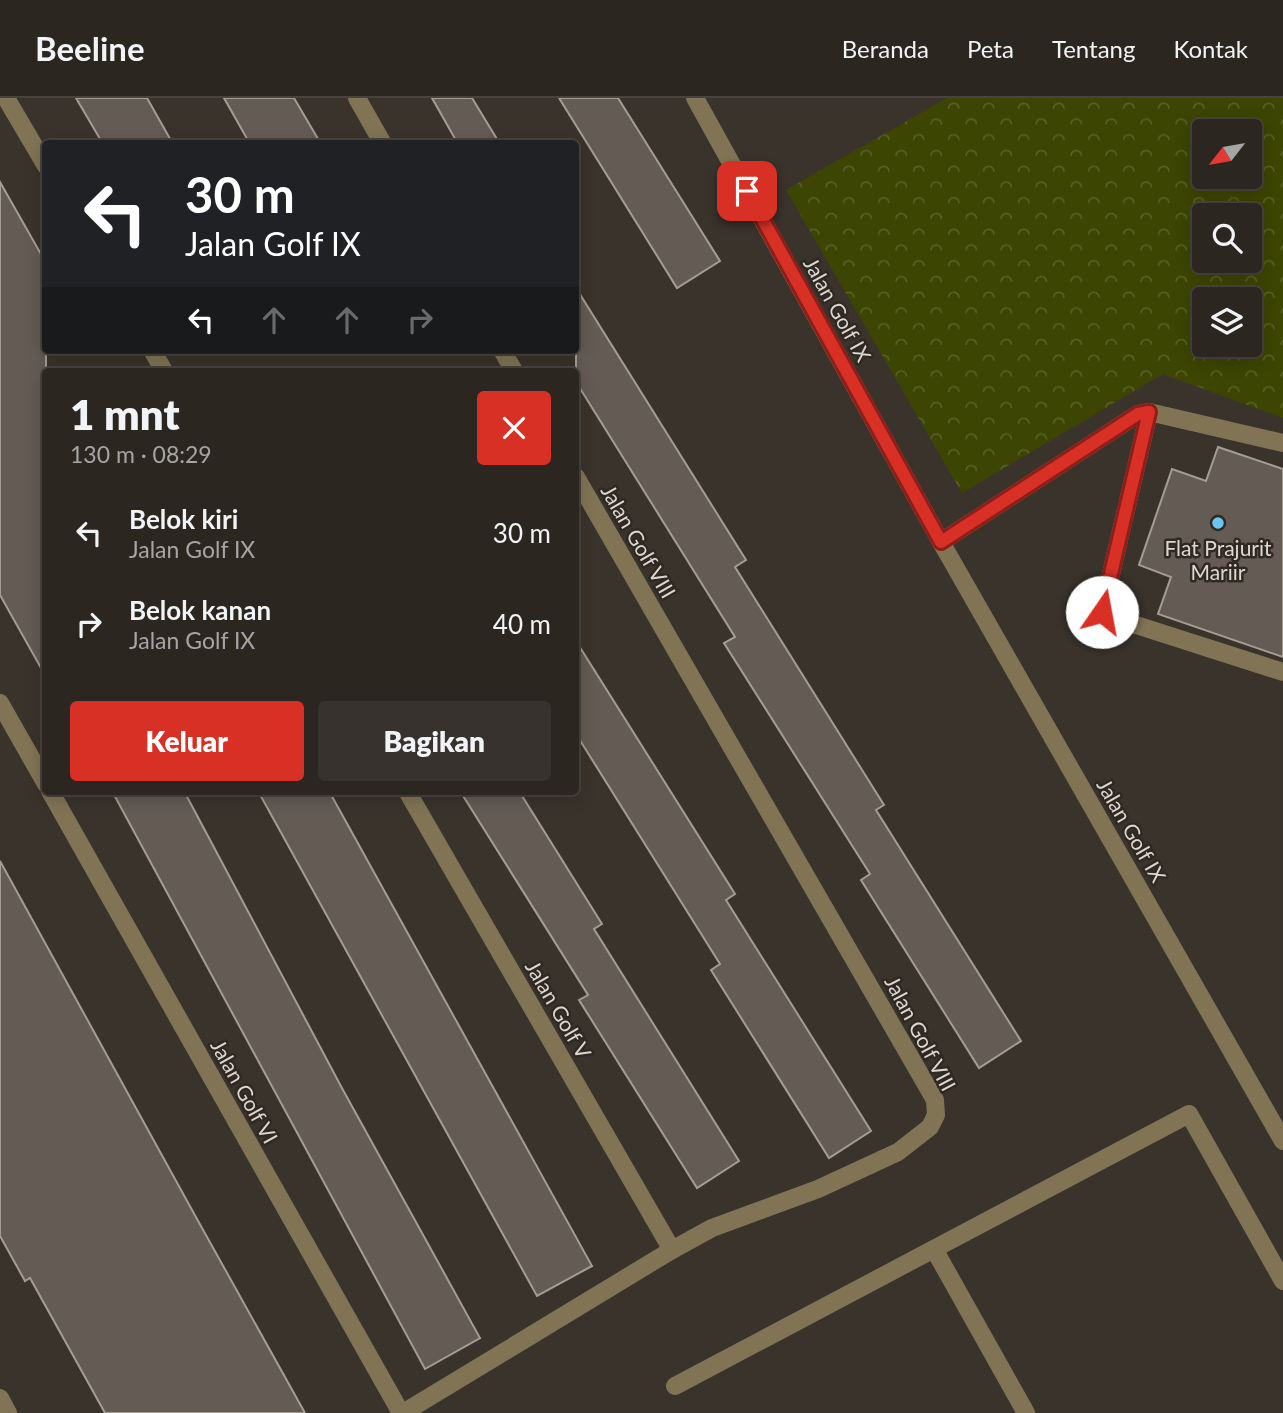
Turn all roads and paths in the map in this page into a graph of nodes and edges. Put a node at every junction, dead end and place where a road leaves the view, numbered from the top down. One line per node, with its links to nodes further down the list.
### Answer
1 (6, 98): 5 (street)
2 (357, 98): 4 (street)
3 (695, 98): 9 (street, Jalan Golf IX)
4 (381, 140)
5 (42, 159)
6 (1149, 412): 7 (street); 9 (street); 10 (street)
7 (1283, 443)
8 (579, 482): 17 (street, Jalan Golf VIII)
9 (941, 542): 15 (street, Jalan Golf IX)
10 (1283, 672)
11 (0, 703): 12 (street)
12 (42, 777)
13 (52, 795): 22 (street, Jalan Golf VI)
14 (409, 795): 17 (street, Jalan Golf V)
15 (1283, 1142)
16 (934, 1249): 18 (street); 19 (street); 23 (street)
17 (672, 1250): 22 (street, Jalan Golf VIII)
18 (1283, 1281)
19 (675, 1386)
20 (0, 1398): 21 (street)
21 (8, 1413)
22 (402, 1413)
23 (1026, 1413)

